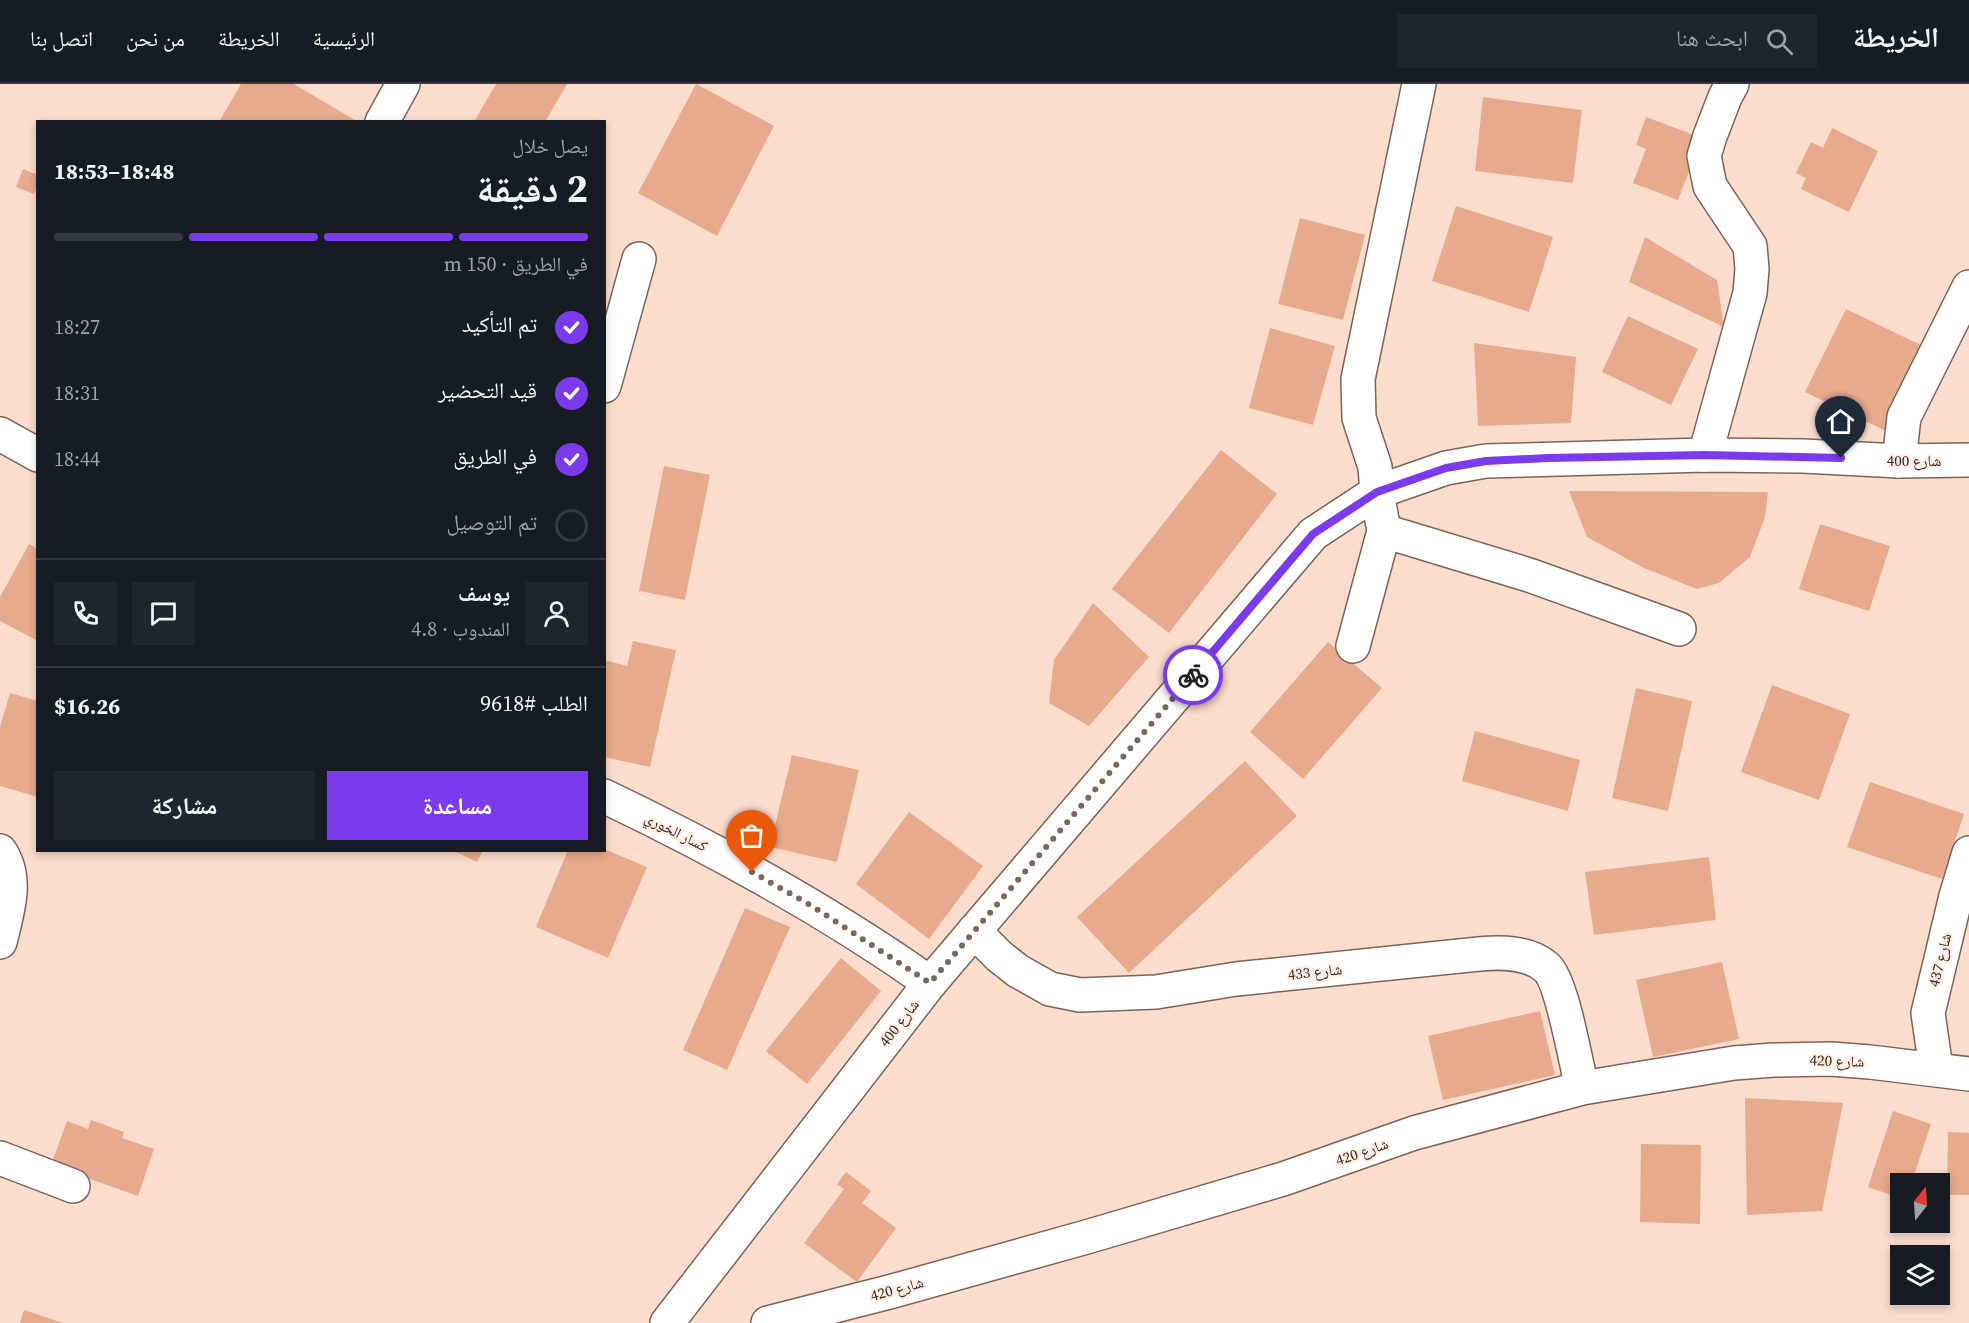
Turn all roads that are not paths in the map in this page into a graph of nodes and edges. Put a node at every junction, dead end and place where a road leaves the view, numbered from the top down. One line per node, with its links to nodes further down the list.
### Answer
1 (403, 84): 4 (street)
2 (1419, 84): 13 (street)
3 (1732, 84): 10 (street)
4 (383, 120)
5 (639, 259): 7 (street)
6 (1969, 288): 12 (street)
7 (606, 379)
8 (0, 434): 9 (street)
9 (36, 454)
10 (1705, 455): 12 (street, شارع 400); 13 (street, شارع 400)
11 (1969, 460): 12 (street, شارع 400)
12 (1899, 461)
13 (1377, 492): 14 (street); 20 (street, شارع 400)
14 (1384, 531): 15 (street); 16 (street)
15 (1679, 630)
16 (1353, 646)
17 (606, 797): 22 (street, كسار الخوري)
18 (0, 851): 21 (street)
19 (1969, 853): 23 (street, شارع 437)
20 (974, 931): 22 (street, شارع 400); 25 (street, شارع 433)
21 (0, 942)
22 (930, 983): 28 (street, شارع 400)
23 (1936, 1069): 24 (street, شارع 420); 25 (street, شارع 420)
24 (1969, 1074)
25 (1582, 1088): 29 (street, شارع 420)
26 (0, 1158): 27 (street)
27 (73, 1186)
28 (667, 1323)
29 (768, 1323)

